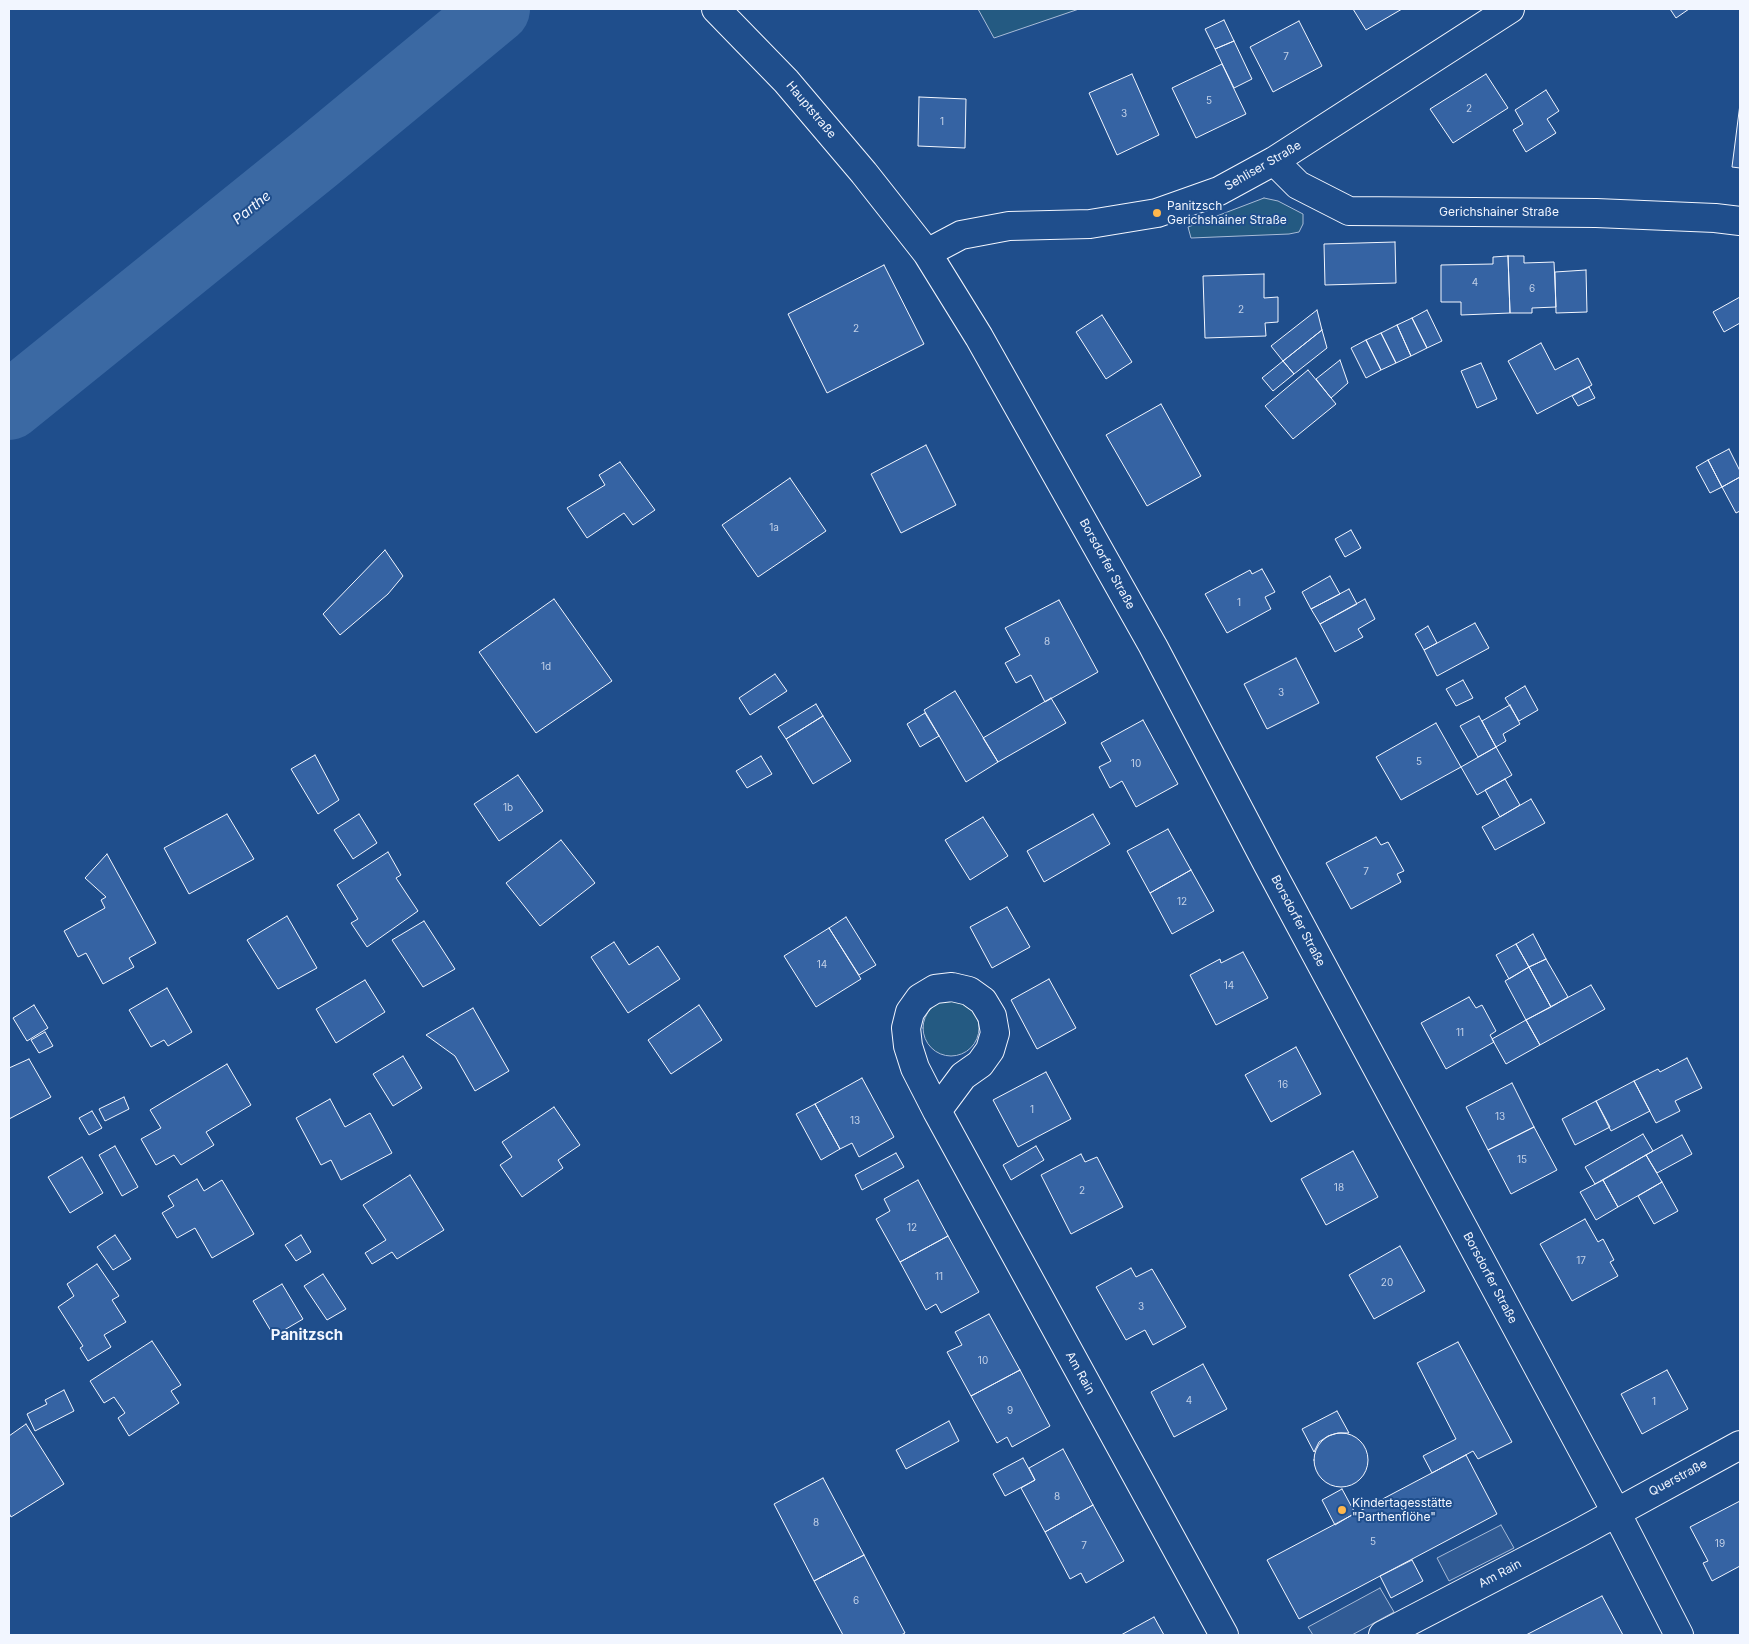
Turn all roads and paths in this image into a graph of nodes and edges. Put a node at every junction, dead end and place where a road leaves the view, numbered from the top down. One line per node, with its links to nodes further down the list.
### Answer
1 (716, 9): 4 (street, Hauptstraße)
2 (1510, 9): 3 (street, Sehliser Straße)
3 (1274, 162): 5 (street, Gerichshainer Straße); 6 (street, Sehliser Straße)
4 (899, 218): 6 (street, Borsdorfer Straße)
5 (1740, 221)
6 (927, 253): 9 (street, Borsdorfer Straße)
7 (937, 1111): 10 (street, Am Rain)
8 (1740, 1445): 9 (street, Querstraße)
9 (1616, 1512): 11 (street, Am Rain); 12 (street, Borsdorfer Straße)
10 (1224, 1635)
11 (1383, 1635)
12 (1680, 1635)

